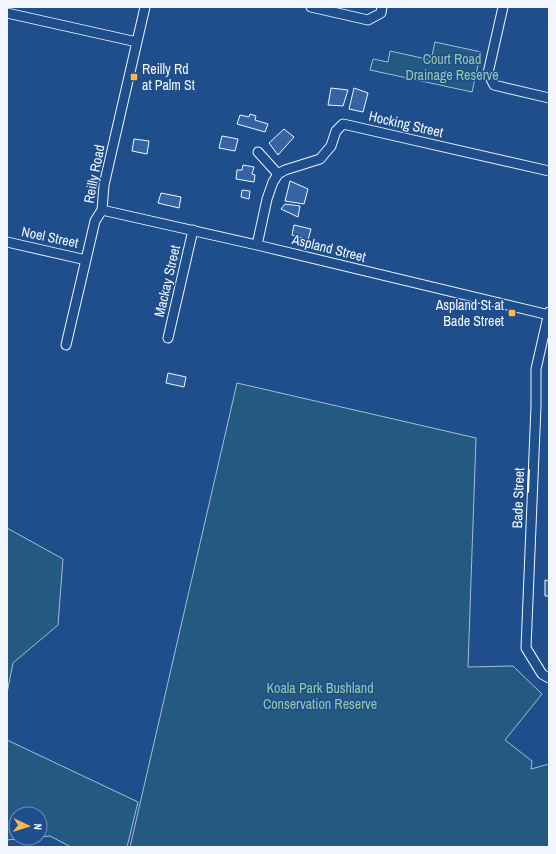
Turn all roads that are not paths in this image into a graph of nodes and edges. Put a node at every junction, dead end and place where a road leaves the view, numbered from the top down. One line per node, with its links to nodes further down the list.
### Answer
1 (145, 7): 6 (street, Reilly Road)
2 (311, 7): 3 (street)
3 (382, 7)
4 (503, 7): 7 (street)
5 (7, 13): 6 (street)
6 (137, 42): 11 (street, Reilly Road)
7 (549, 98)
8 (258, 152): 10 (street)
9 (549, 171): 10 (street, Hocking Street)
10 (278, 174): 14 (street)
11 (102, 210): 12 (street, Aspland Street); 15 (street, Reilly Road)
12 (193, 230): 14 (street, Aspland Street); 17 (street, Mackay Street)
13 (7, 242): 15 (street, Noel Street)
14 (257, 245): 16 (street, Aspland Street)
15 (86, 260): 18 (street, Reilly Road)
16 (549, 314): 19 (street, Bade Street)
17 (168, 338)
18 (66, 346)
19 (549, 678)

